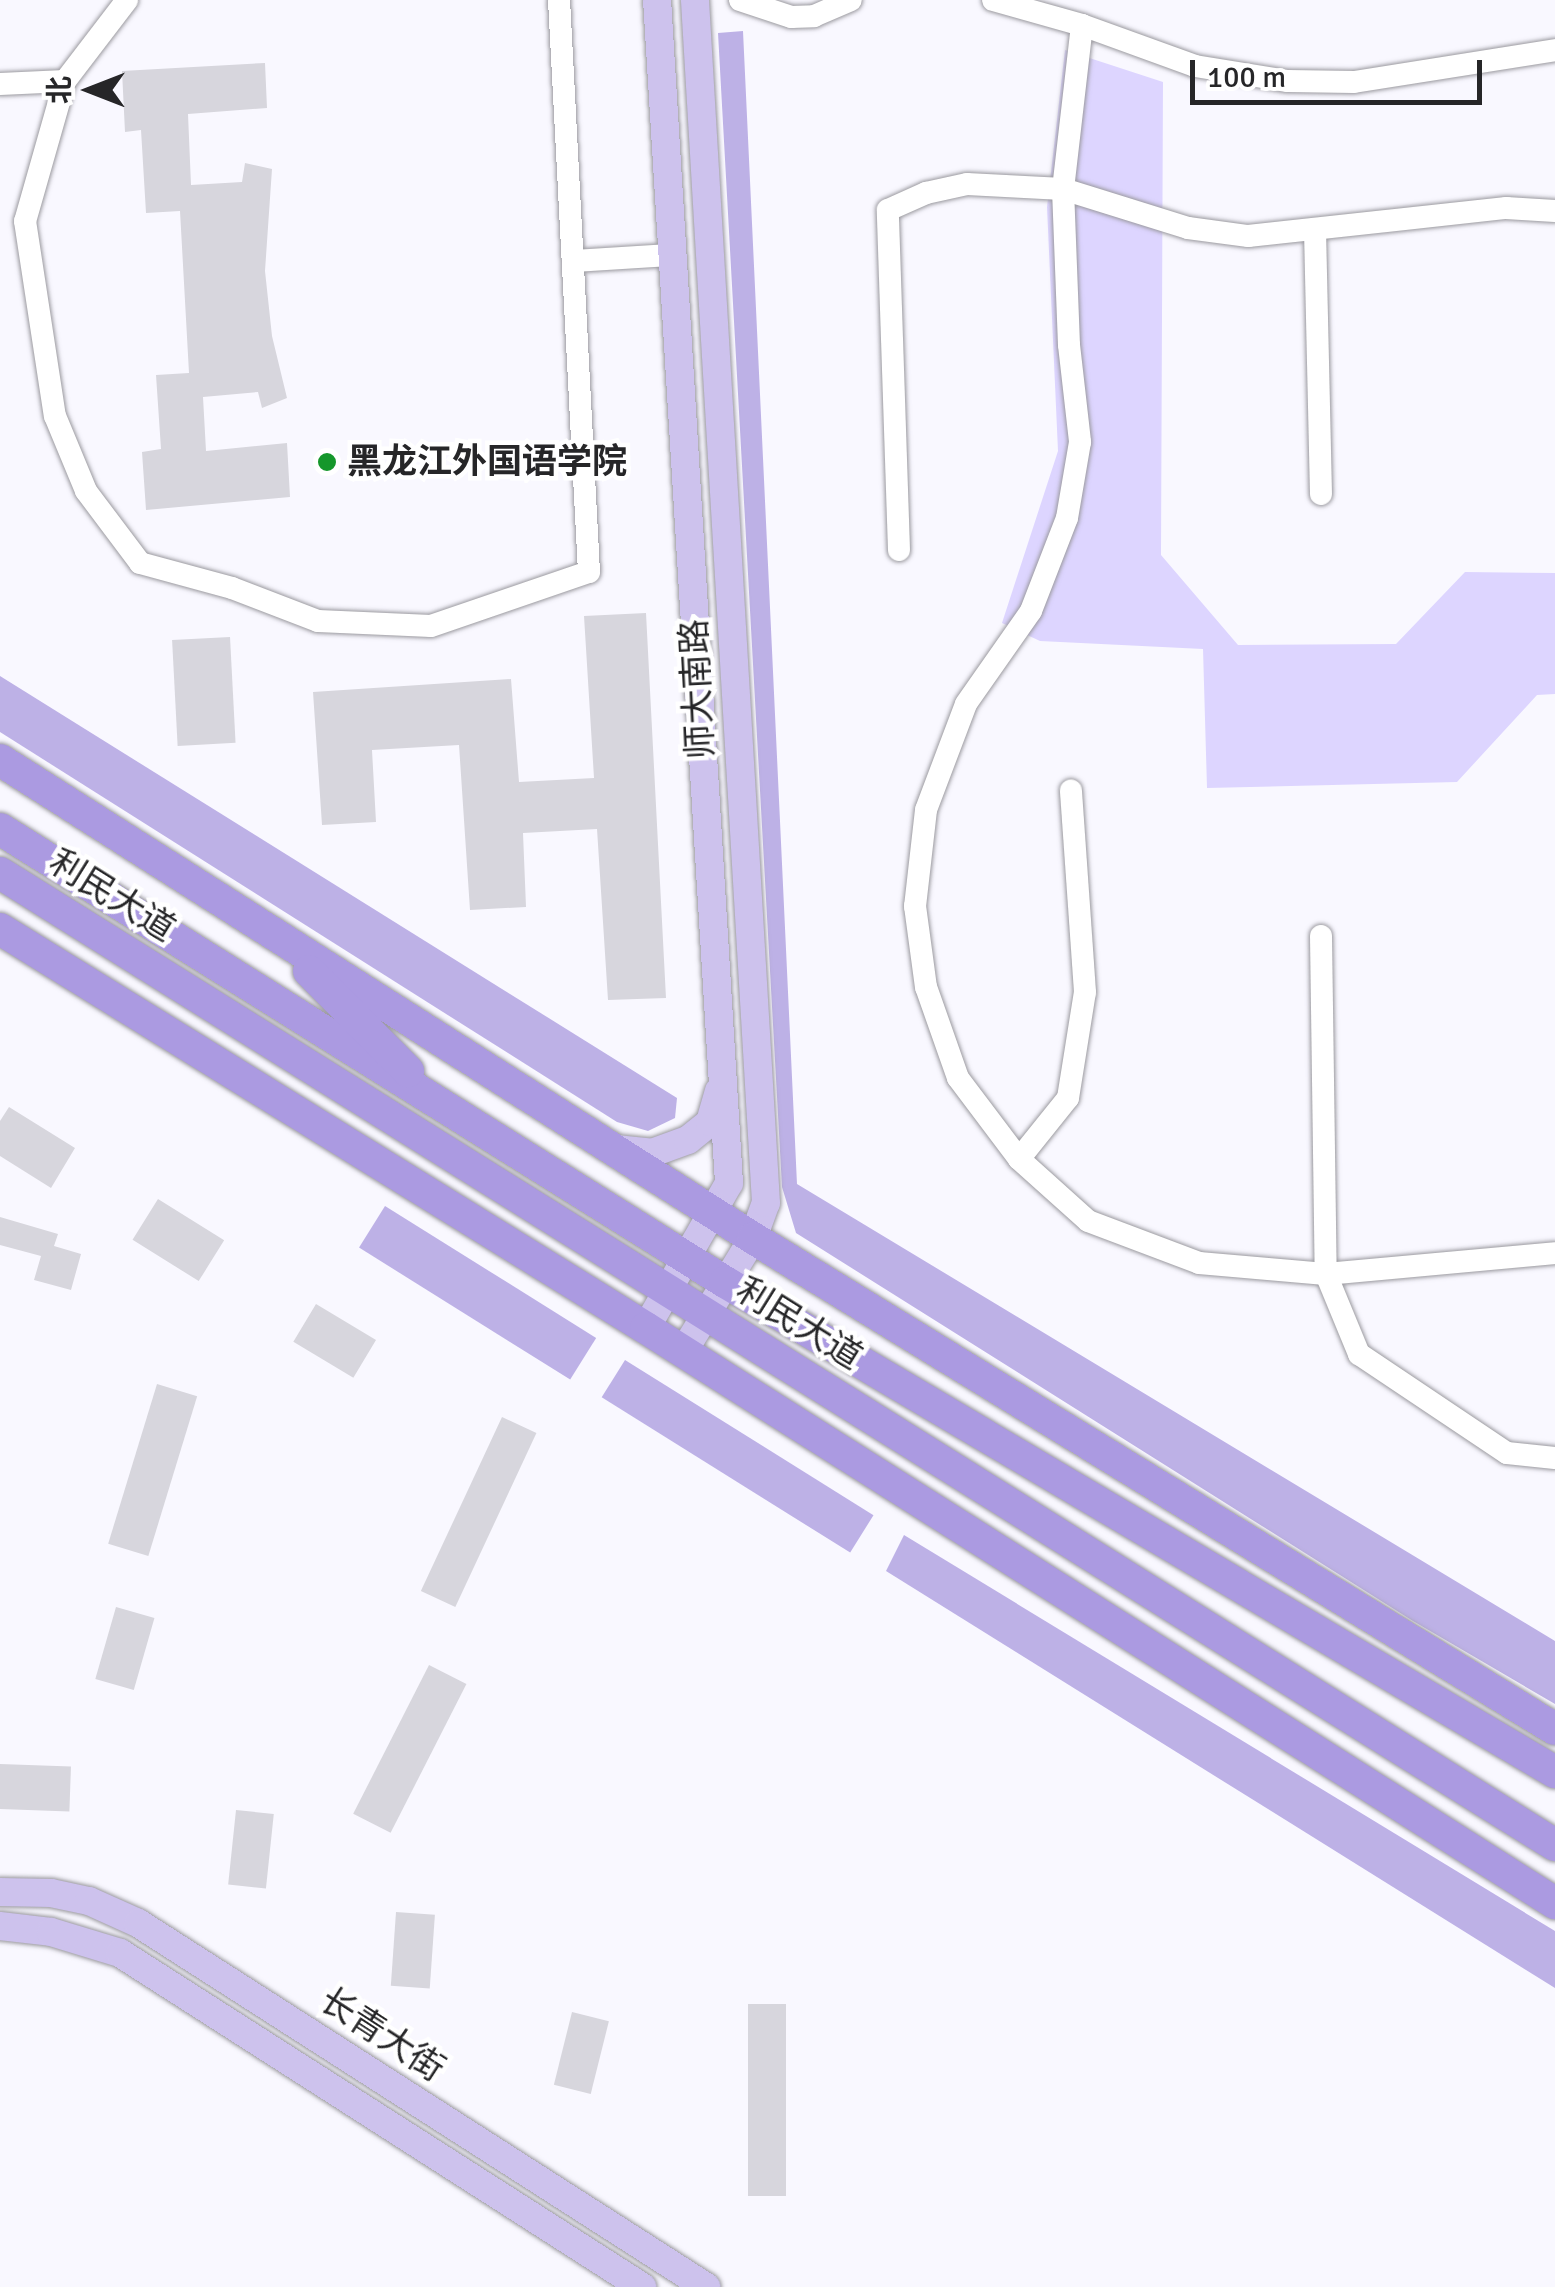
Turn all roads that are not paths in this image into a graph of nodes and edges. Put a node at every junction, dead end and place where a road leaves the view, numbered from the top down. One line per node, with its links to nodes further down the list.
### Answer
1 (128, 0): 10 (street)
2 (559, 0): 16 (street)
3 (659, 0): 15 (main road, 师大南路)
4 (695, 0): 33 (main road, 师大南路)
5 (740, 0): 6 (street)
6 (852, 0)
7 (993, 0): 8 (street)
8 (1082, 25): 9 (street); 12 (street)
9 (1555, 50)
10 (65, 81): 11 (street); 16 (street)
11 (0, 84)
12 (1063, 189): 14 (street); 18 (street); 30 (street)
13 (1555, 211): 14 (street)
14 (1314, 230): 17 (street)
15 (671, 254): 16 (street); 27 (main road, 师大南路)
16 (573, 261)
17 (1321, 494)
18 (899, 550)
19 (0, 760): 23 (highway)
20 (1072, 790): 30 (street)
21 (0, 829): 28 (highway, 利民大道)
22 (0, 873): 26 (highway, 利民大道)
23 (265, 927): 28 (highway); 29 (highway)
24 (0, 929): 31 (highway)
25 (1321, 936): 36 (street)
26 (221, 1012): 31 (highway); 38 (highway, 利民大道)
27 (722, 1074): 29 (main road); 32 (main road, 师大南路)
28 (450, 1113): 35 (highway, 利民大道)
29 (611, 1147): 32 (highway)
30 (1019, 1159): 36 (street)
31 (376, 1162): 40 (highway)
32 (715, 1214): 33 (highway); 35 (main road, 师大南路)
33 (753, 1238): 37 (main road, 师大南路); 43 (highway)
34 (1555, 1253): 36 (street)
35 (688, 1259): 37 (highway, 利民大道); 38 (main road, 师大南路)
36 (1326, 1274): 42 (street)
37 (725, 1282): 39 (main road, 师大南路); 44 (highway, 利民大道)
38 (668, 1290): 39 (highway, 利民大道); 40 (main road, 师大南路)
39 (706, 1313): 41 (main road, 师大南路); 45 (highway, 利民大道)
40 (646, 1328): 41 (highway)
41 (683, 1352): 47 (highway)
42 (1555, 1458)
43 (1555, 1729)
44 (1555, 1772)
45 (1555, 1845)
46 (0, 1892): 50 (main road, 长青大街)
47 (1555, 1903)
48 (0, 1926): 49 (main road, 长青大街)
49 (642, 2287)
50 (706, 2287)

